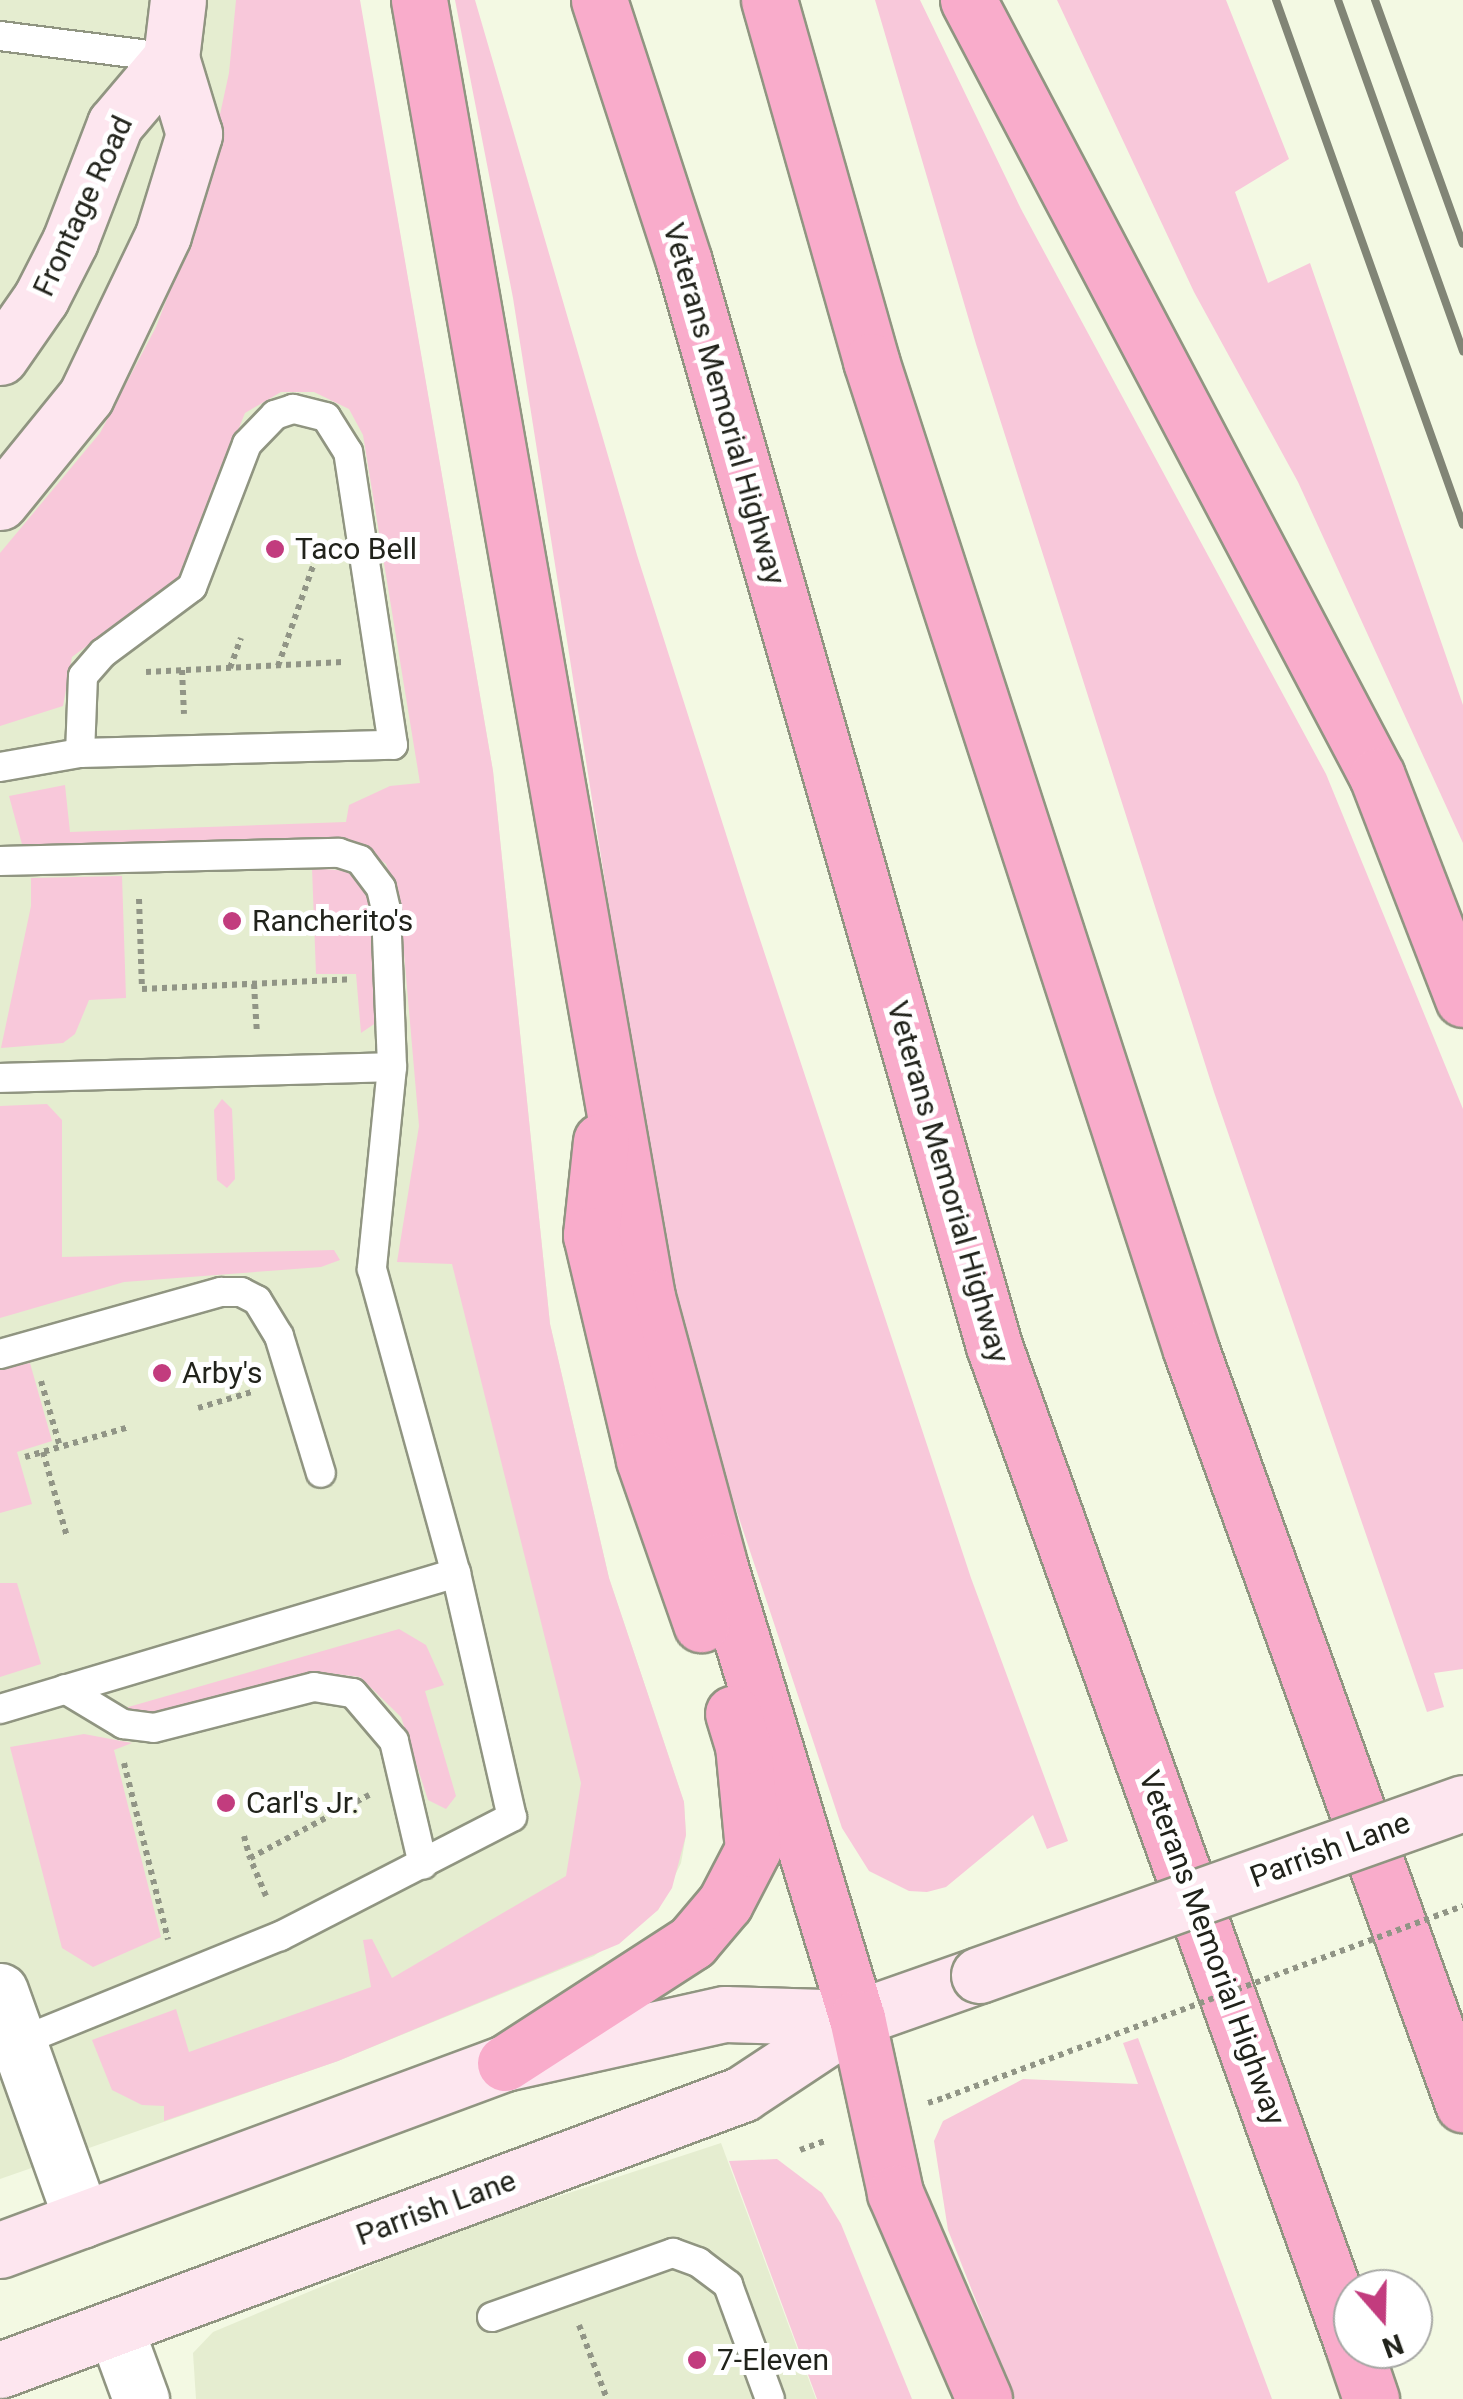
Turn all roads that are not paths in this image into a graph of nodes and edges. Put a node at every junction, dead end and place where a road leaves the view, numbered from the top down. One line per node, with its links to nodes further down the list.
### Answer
1 (178, 0): 7 (main road)
2 (419, 0): 16 (highway)
3 (598, 0): 31 (highway, Veterans Memorial Highway)
4 (769, 0): 28 (highway)
5 (968, 0): 13 (highway)
6 (0, 36): 7 (lane)
7 (171, 58): 8 (main road, Frontage Road); 9 (main road)
8 (0, 357)
9 (0, 502)
10 (80, 753): 10 (lane); 11 (lane)
11 (0, 767)
12 (0, 862): 14 (lane)
13 (1463, 999)
14 (392, 1067): 15 (lane); 19 (lane)
15 (0, 1078)
16 (608, 1084): 25 (highway); 27 (highway)
17 (0, 1354): 18 (lane)
18 (320, 1473)
19 (456, 1573): 20 (lane); 23 (lane)
20 (65, 1689): 21 (lane); 23 (lane)
21 (0, 1708)
22 (1463, 1803): 25 (main road, Parrish Lane, bridge)
23 (424, 1865): 26 (lane)
24 (0, 1990): 26 (street)
25 (858, 2018): 27 (main road, Parrish Lane); 33 (main road, Parrish Lane); 38 (highway)
26 (16, 2043): 29 (street)
27 (505, 2062): 29 (main road, Parrish Lane)
28 (1463, 2104)
29 (82, 2220): 30 (main road, Parrish Lane)
30 (0, 2250)
31 (1333, 2290)
32 (492, 2317): 37 (lane)
33 (115, 2328): 35 (main road, Parrish Lane); 36 (street)
34 (1361, 2369): 39 (highway, Veterans Memorial Highway)
35 (0, 2370)
36 (141, 2399)
37 (770, 2399)
38 (984, 2399)
39 (1371, 2399)

